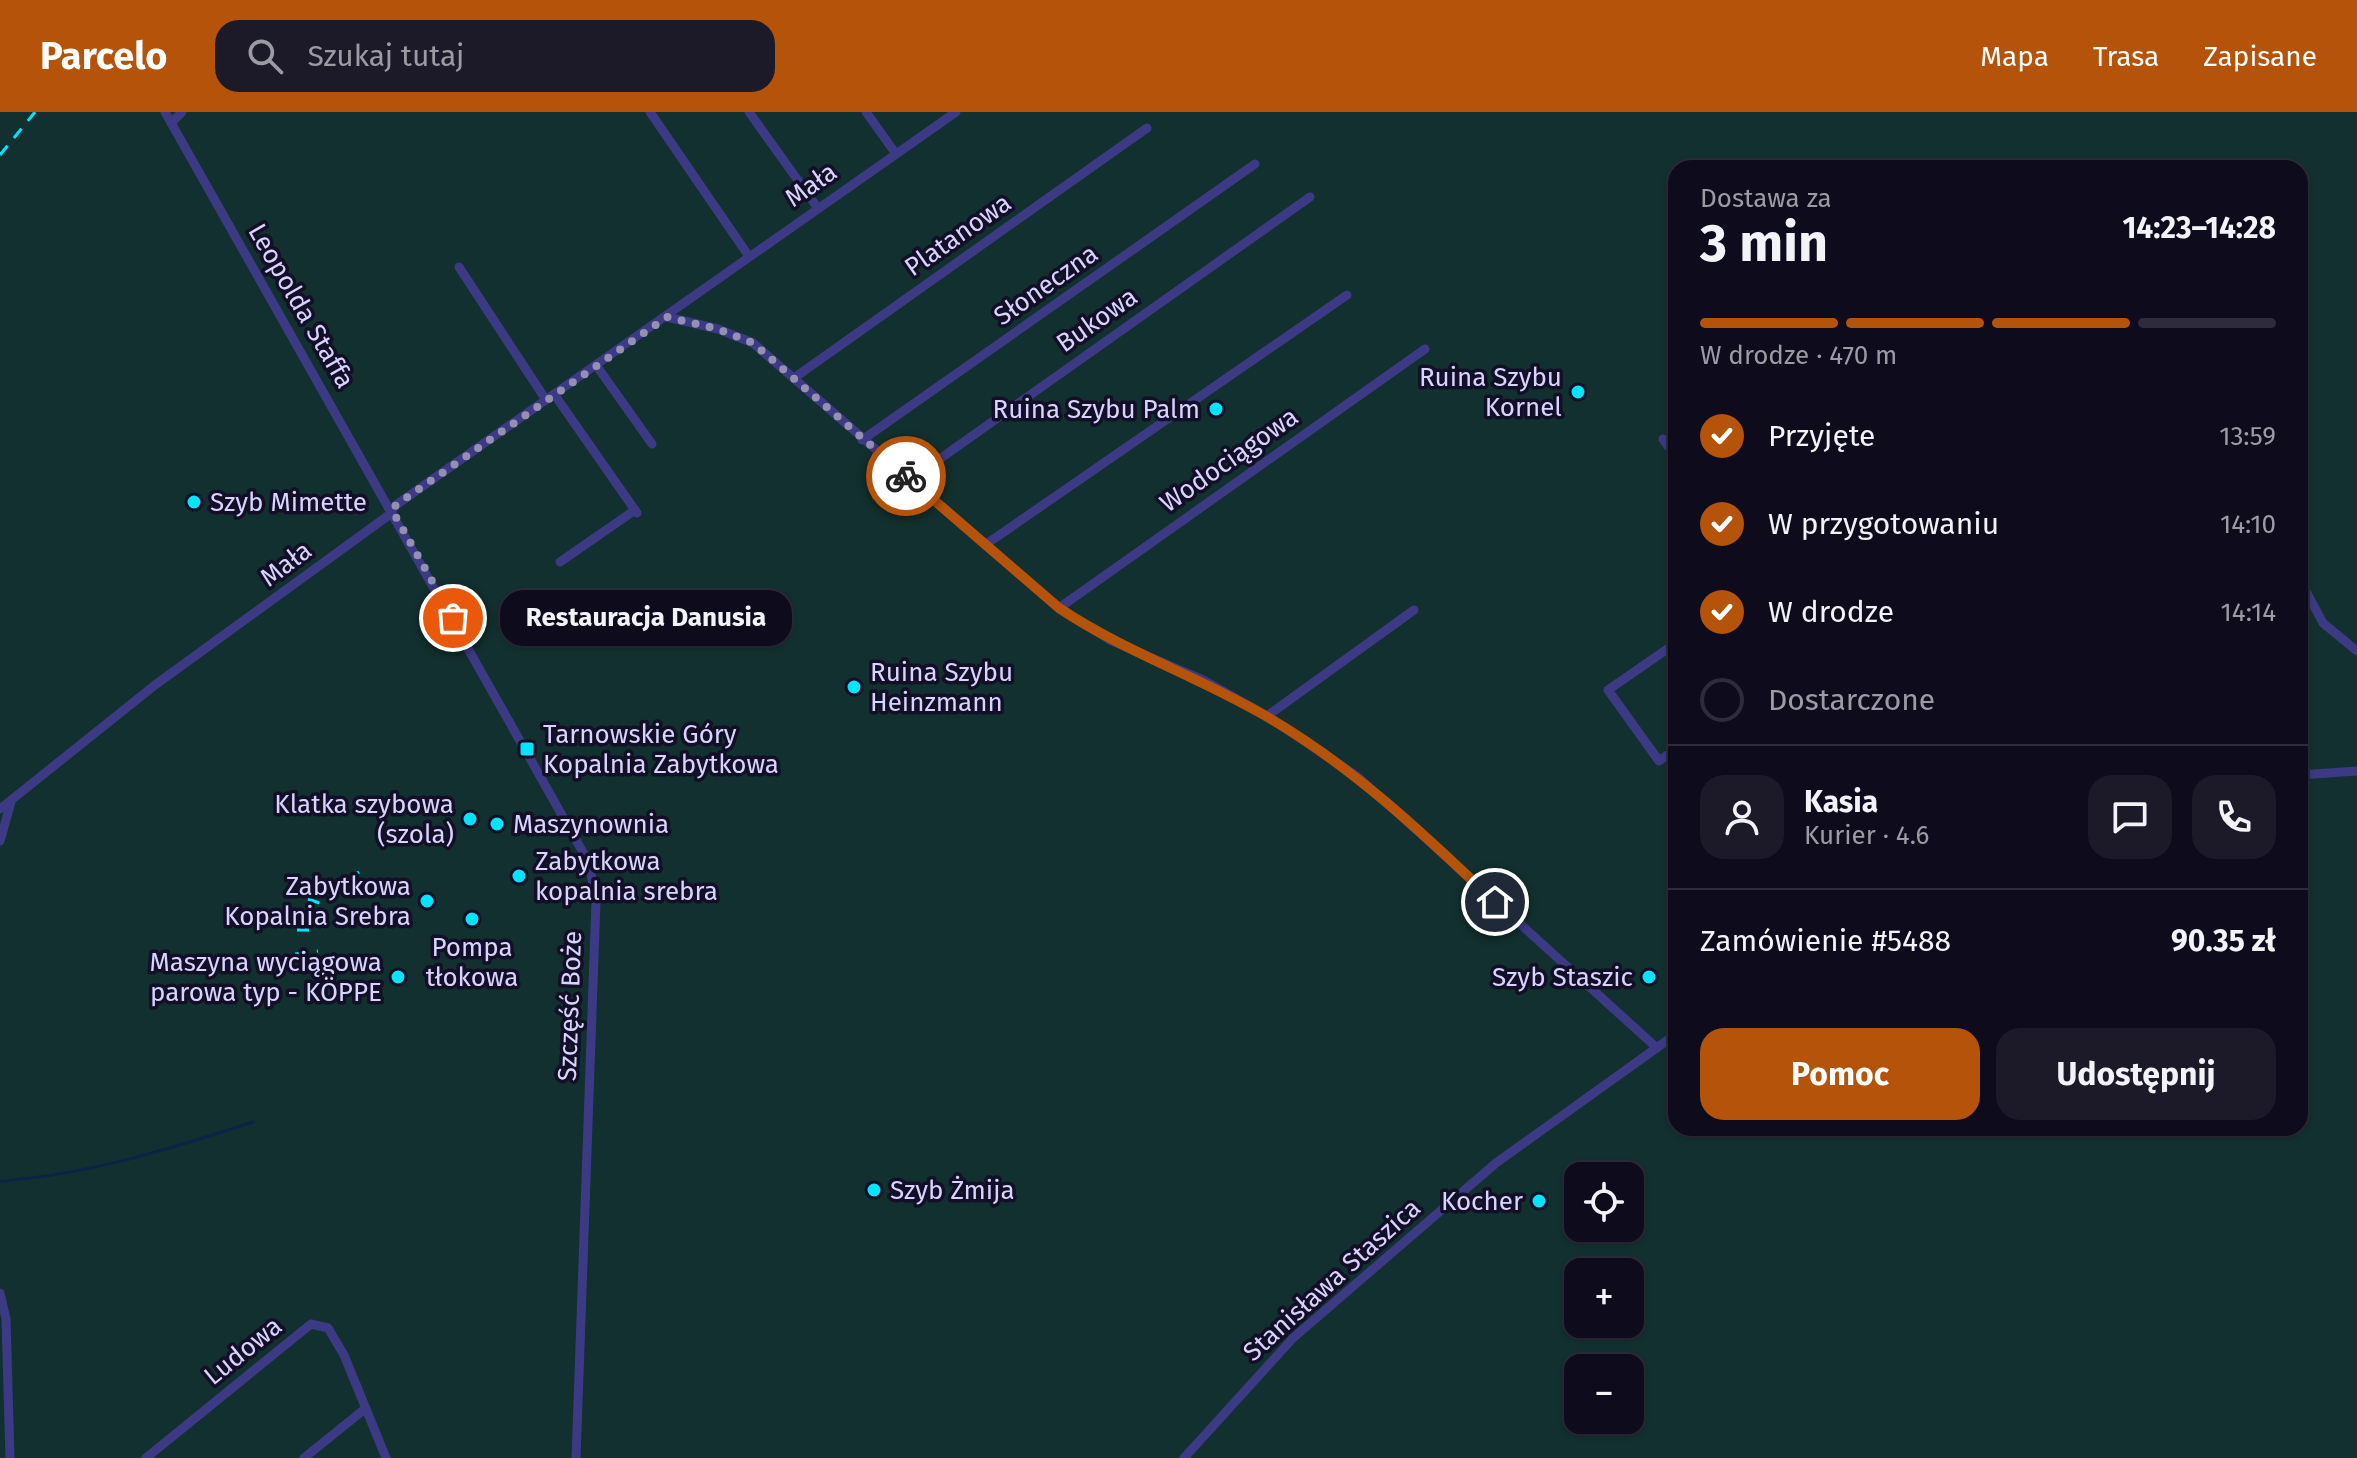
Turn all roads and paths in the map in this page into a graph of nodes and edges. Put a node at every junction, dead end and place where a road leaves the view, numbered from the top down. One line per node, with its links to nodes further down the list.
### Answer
1 (165, 112): 7 (street, Leopolda Staffa)
2 (182, 112): 7 (street)
3 (650, 112): 13 (street)
4 (749, 112): 12 (street)
5 (866, 112): 9 (street)
6 (956, 112): 9 (street, Mała)
7 (171, 123): 26 (street, Leopolda Staffa)
8 (1147, 128): 19 (street, Platanowa)
9 (896, 154): 12 (street, Mała)
10 (1255, 164): 22 (street, Słoneczna)
11 (1310, 197): 25 (street, Bukowa)
12 (817, 207): 13 (street, Mała)
13 (748, 255): 16 (street, Mała)
14 (459, 267): 20 (street)
15 (1347, 295): 27 (street)
16 (667, 317): 18 (street, Mała); 19 (street)
17 (1425, 349): 30 (street, Wodociągowa)
18 (596, 365): 20 (street, Mała); 23 (street)
19 (794, 378): 22 (street)
20 (550, 397): 26 (street, Mała); 28 (street)
21 (1663, 439): 24 (street)
22 (862, 440): 25 (street)
23 (652, 444)
24 (1668, 446)
25 (910, 480): 27 (street)
26 (392, 510): 38 (street, Mała); 49 (street, Szczęść Boże)
27 (985, 545): 30 (street)
28 (560, 562)
29 (2308, 595): 33 (street)
30 (1059, 608): 34 (street)
31 (1414, 610): 34 (street)
32 (1668, 649): 35 (street)
33 (2357, 651)
34 (1267, 716): 42 (street)
35 (1668, 755)
36 (2357, 771): 37 (street)
37 (2308, 774)
38 (11, 802): 39 (street, Mała); 40 (street)
39 (0, 809)
40 (0, 841)
41 (1668, 1040): 42 (street, Stanisława Staszica)
42 (1657, 1048): 50 (street, Stanisława Staszica)
43 (0, 1295): 46 (street)
44 (366, 1408): 45 (street, Ludowa); 47 (street); 48 (street, Ludowa)
45 (150, 1455)
46 (10, 1458)
47 (304, 1458)
48 (386, 1458)
49 (576, 1458)
50 (1184, 1458)

